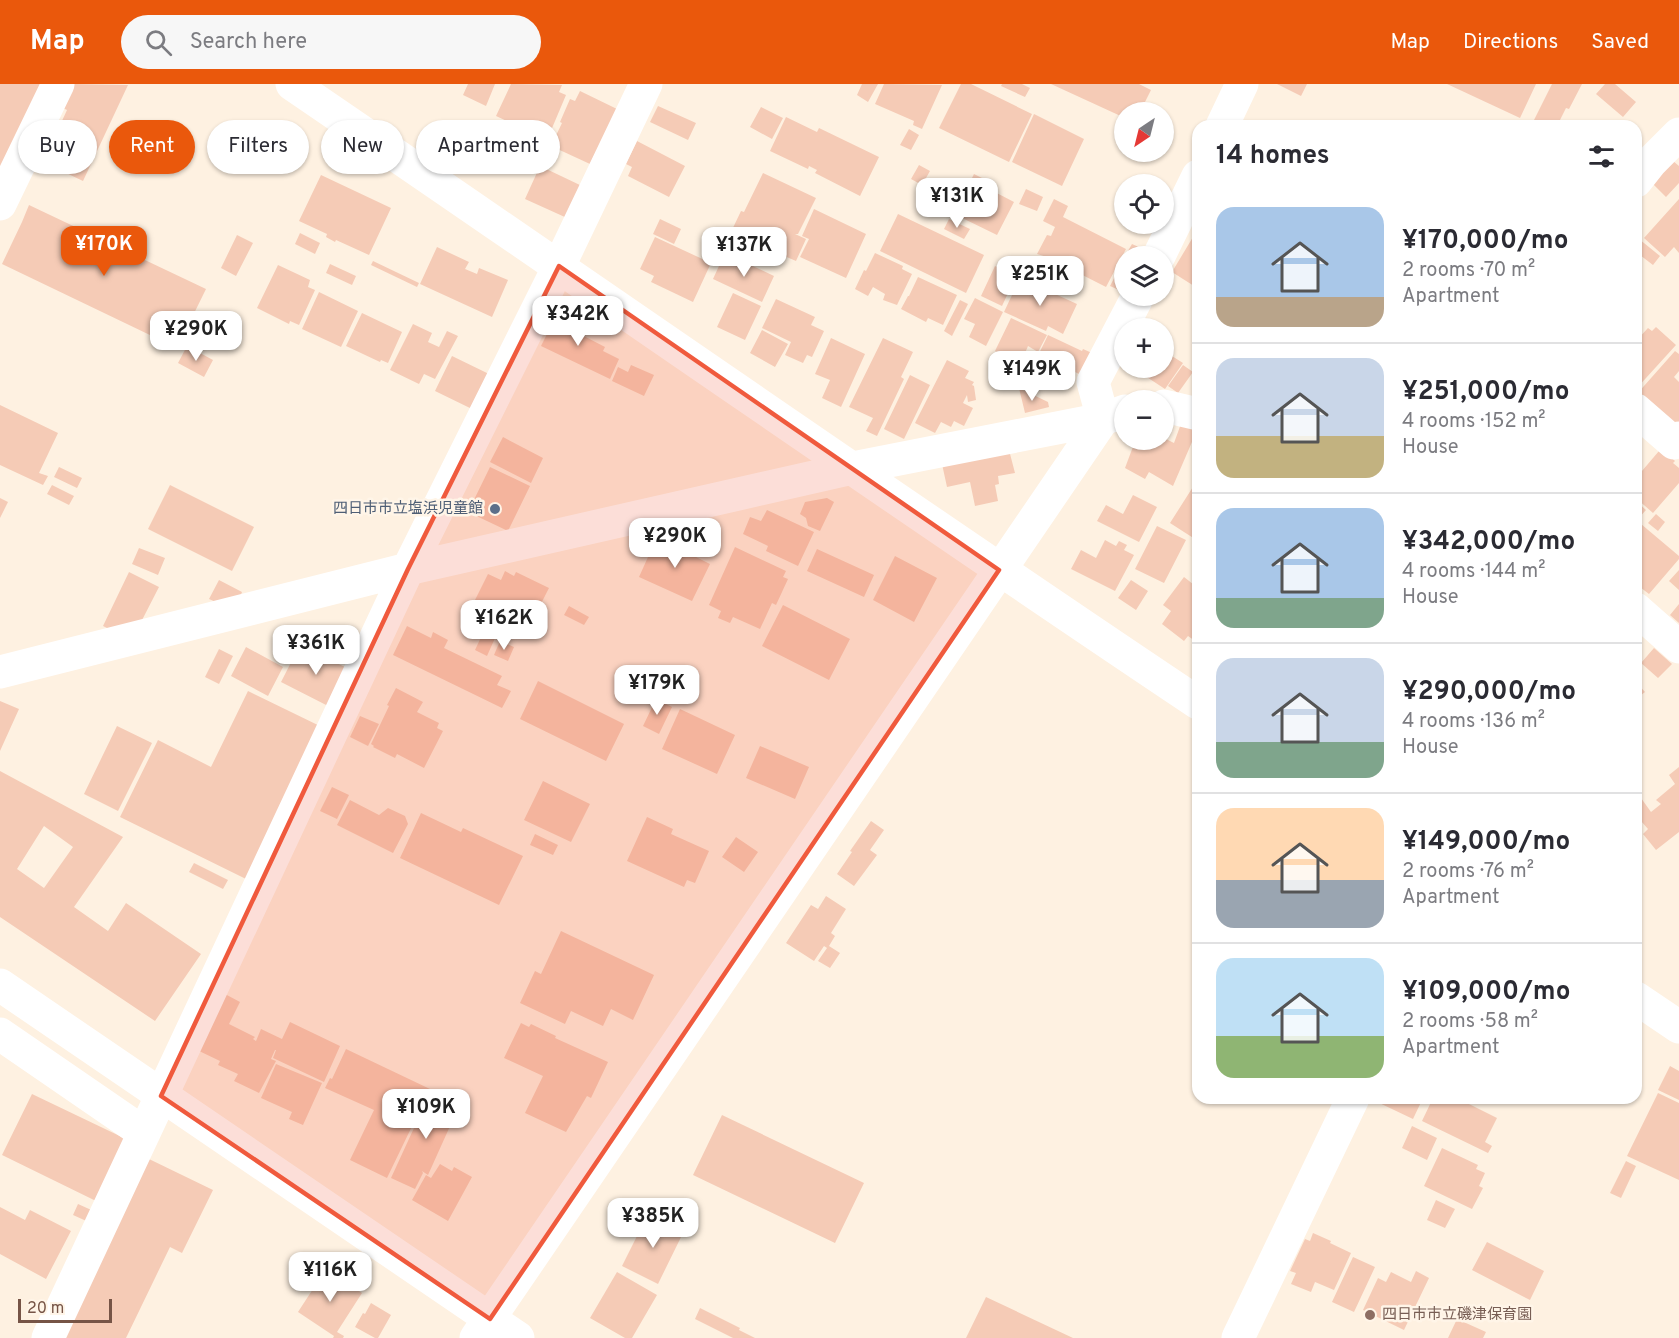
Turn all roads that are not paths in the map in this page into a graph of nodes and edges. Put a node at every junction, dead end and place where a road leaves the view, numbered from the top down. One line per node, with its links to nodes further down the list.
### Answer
1 (58, 84): 9 (street)
2 (292, 84): 11 (street)
3 (646, 84): 11 (street)
4 (1242, 84): 5 (street)
5 (1227, 120)
6 (1679, 134): 7 (street)
7 (1642, 173)
8 (1192, 188): 10 (street)
9 (0, 204)
10 (1164, 246)
11 (559, 266): 18 (street); 19 (street)
12 (1132, 306): 15 (street)
13 (1174, 408): 14 (street)
14 (1192, 413)
15 (1114, 415): 18 (street); 20 (street)
16 (1642, 415): 17 (street)
17 (1679, 438)
18 (853, 468): 19 (street); 20 (street)
19 (408, 569): 23 (street); 29 (street)
20 (999, 570): 24 (street); 32 (street)
21 (1642, 619): 22 (street)
22 (1679, 647)
23 (0, 672)
24 (1192, 699)
25 (0, 985): 29 (street)
26 (1642, 1002): 27 (street)
27 (1679, 1027)
28 (0, 1034): 31 (street)
29 (151, 1088): 31 (street); 32 (street)
30 (1350, 1104): 35 (street)
31 (144, 1133): 33 (street)
32 (483, 1328): 34 (street)
33 (48, 1338)
34 (518, 1338)
35 (1238, 1338)

